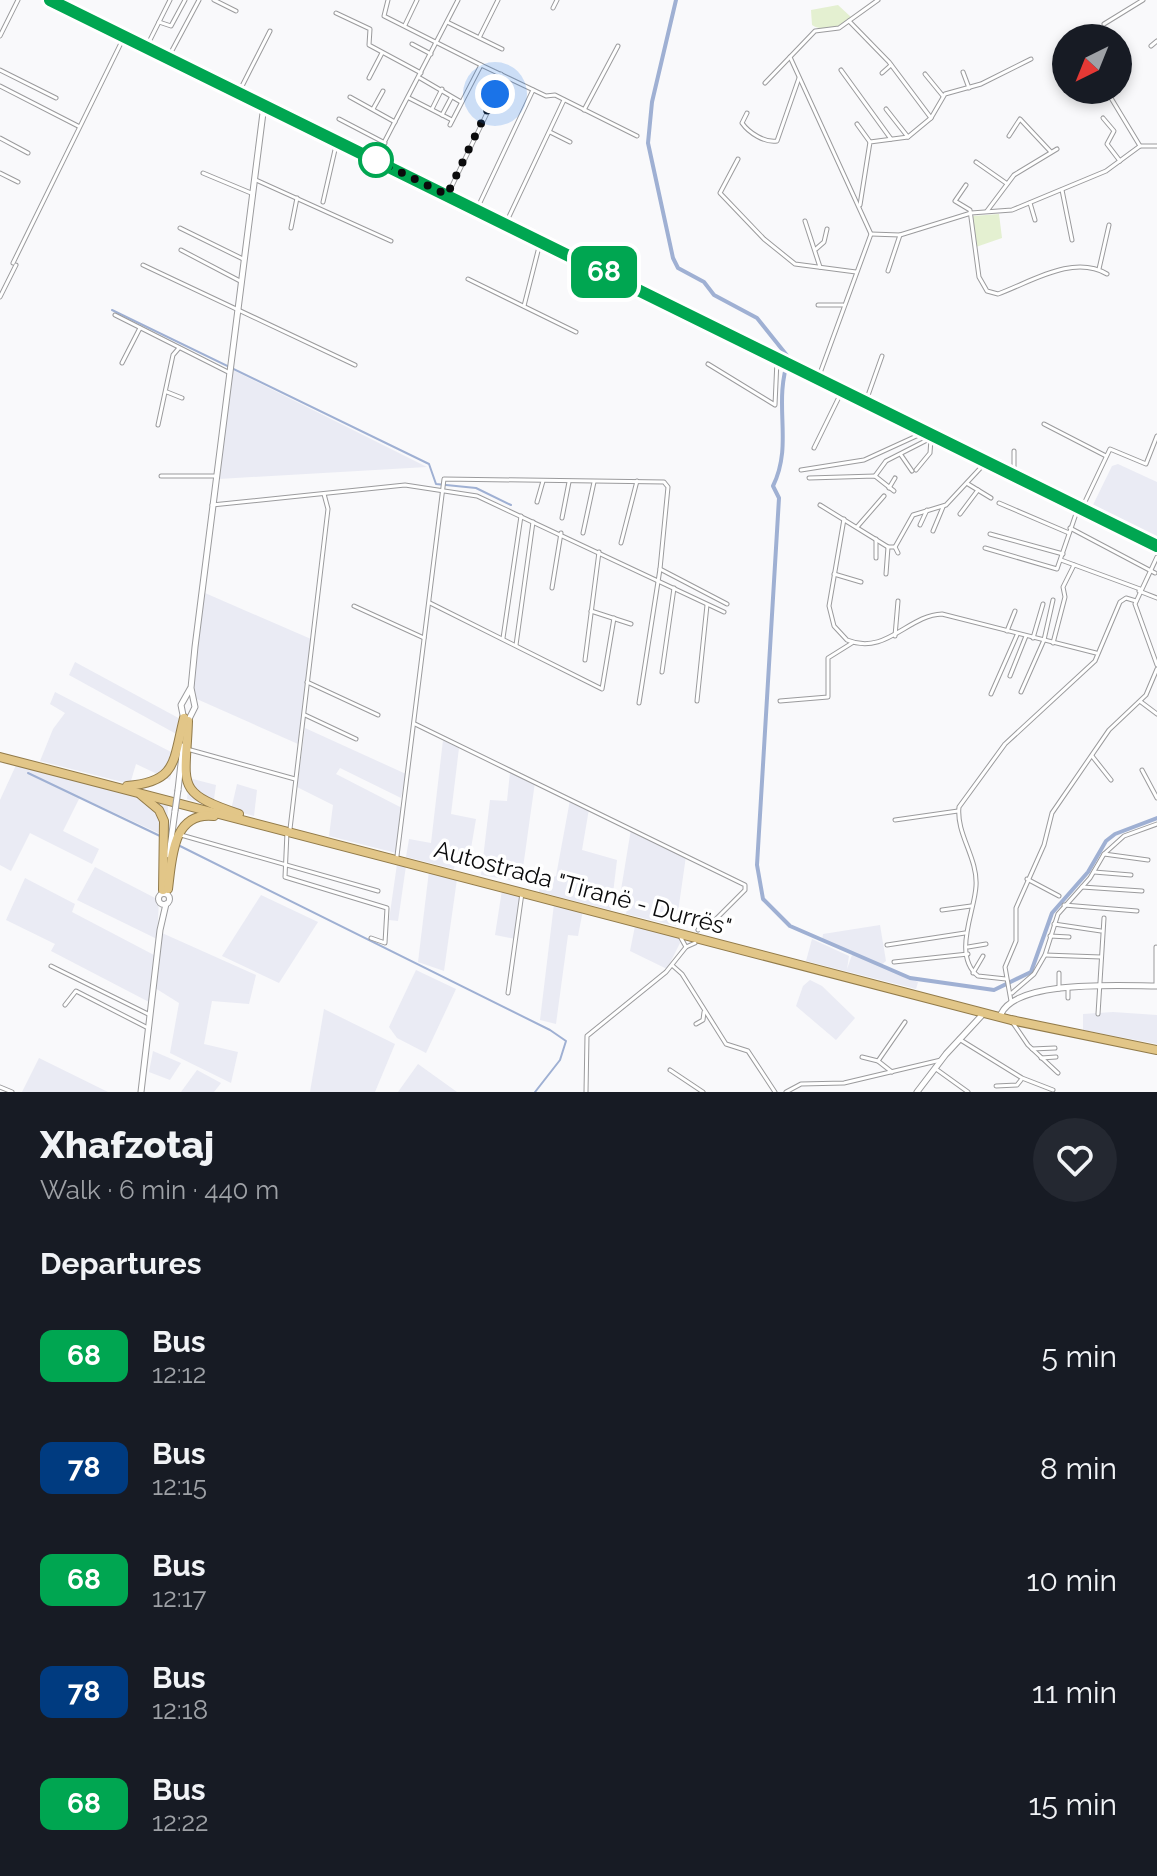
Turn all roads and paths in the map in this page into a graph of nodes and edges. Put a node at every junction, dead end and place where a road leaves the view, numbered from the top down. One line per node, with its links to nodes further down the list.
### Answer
1 (18, 0): 23 (street)
2 (50, 0): 24 (main road)
3 (170, 0): 18 (street)
4 (185, 0): 18 (street)
5 (199, 0): 36 (street)
6 (214, 0): 15 (street)
7 (388, 0): 21 (street)
8 (417, 0): 21 (street)
9 (458, 0): 19 (street)
10 (498, 0): 25 (street)
11 (557, 0): 14 (street)
12 (878, 0): 17 (street)
13 (1143, 0): 20 (street)
14 (553, 8)
15 (236, 11)
16 (336, 13): 33 (street)
17 (849, 21): 35 (street); 39 (street)
18 (159, 22): 31 (street)
19 (447, 22): 25 (street); 27 (street)
20 (1104, 24)
21 (404, 26): 27 (street)
22 (270, 31): 55 (street)
23 (0, 36)
24 (124, 37): 31 (main road); 76 (street)
25 (480, 38): 32 (street)
26 (1157, 41): 30 (street)
27 (436, 43): 34 (street); 38 (street)
28 (412, 44): 34 (street)
29 (618, 46): 68 (street)
30 (1151, 46)
31 (146, 48): 36 (main road)
32 (502, 49)
33 (382, 51): 46 (street); 48 (street)
34 (431, 54): 46 (street)
35 (790, 57): 47 (street); 49 (street)
36 (168, 58): 55 (main road)
37 (1031, 59): 51 (street)
38 (481, 65): 44 (street); 62 (street)
39 (891, 65): 43 (street); 71 (street)
40 (0, 70): 58 (street)
41 (841, 70): 82 (street)
42 (963, 72): 51 (street)
43 (882, 73)
44 (501, 74): 53 (street); 104 (street)
45 (925, 74): 56 (street)
46 (420, 75): 52 (street); 59 (street)
47 (799, 77): 69 (street); 108 (street)
48 (369, 78)
49 (765, 83)
50 (0, 86): 76 (street)
51 (969, 88): 56 (street)
52 (442, 89): 60 (street); 65 (street)
53 (533, 90): 61 (street); 109 (street)
54 (383, 91): 67 (street)
55 (239, 92): 64 (main road)
56 (943, 96): 71 (street)
57 (350, 97): 67 (street)
58 (56, 98)
59 (408, 98): 65 (street); 74 (street)
60 (451, 98): 62 (street); 70 (street)
61 (564, 99): 68 (street); 77 (street)
62 (461, 102): 70 (street)
63 (1115, 104): 87 (street)
64 (264, 105): 83 (main road); 98 (street)
65 (432, 109): 70 (street)
66 (886, 109): 80 (street)
67 (373, 110): 74 (street)
68 (584, 110): 78 (street)
69 (747, 113)
70 (442, 115)
71 (931, 118): 80 (street)
72 (1103, 118): 94 (street)
73 (339, 119): 86 (street)
74 (395, 122): 86 (street)
75 (857, 124): 85 (street)
76 (78, 126): 135 (street)
77 (550, 132): 84 (street); 114 (street)
78 (637, 136)
79 (1009, 136): 90 (street)
80 (908, 137): 82 (street)
81 (0, 138): 91 (street)
82 (891, 139): 85 (street)
83 (337, 141): 93 (main road); 106 (street)
84 (570, 142)
85 (870, 142): 108 (street)
86 (385, 143): 93 (street)
87 (1140, 146): 88 (street); 94 (street)
88 (1157, 146)
89 (1057, 149): 90 (street)
90 (1051, 152): 100 (street)
91 (28, 153)
92 (738, 159): 128 (street)
93 (375, 160): 104 (main road)
94 (1120, 161): 102 (street)
95 (976, 162): 100 (street)
96 (0, 173): 99 (street)
97 (203, 173): 103 (street)
98 (253, 178): 103 (street); 105 (street)
99 (18, 182)
100 (1006, 183): 110 (street)
101 (966, 185): 111 (street)
102 (1062, 190): 107 (street); 122 (street)
103 (251, 194): 126 (street)
104 (447, 195): 109 (main road)
105 (297, 198): 117 (street); 123 (street)
106 (323, 202)
107 (1030, 203): 110 (street); 112 (street)
108 (860, 206): 119 (street)
109 (477, 209): 114 (main road)
110 (987, 211): 111 (street)
111 (971, 213): 120 (street); 129 (street)
112 (1035, 220)
113 (805, 221): 124 (street)
114 (506, 223): 121 (main road)
115 (1109, 225): 129 (street)
116 (180, 228): 126 (street)
117 (291, 228)
118 (827, 229): 124 (street)
119 (871, 234): 120 (street); 131 (street)
120 (900, 235): 130 (street)
121 (541, 240): 138 (street); 145 (main road)
122 (1072, 240)
123 (391, 241)
124 (816, 249): 128 (street)
125 (181, 250): 134 (street)
126 (243, 259): 134 (street)
127 (143, 265): 139 (street)
128 (821, 268): 131 (street)
129 (1099, 269): 132 (street)
130 (888, 271)
131 (856, 272): 137 (street)
132 (1107, 274)
133 (468, 279): 138 (street)
134 (240, 281): 139 (street)
135 (0, 297)
136 (818, 305): 137 (street)
137 (843, 305): 150 (street)
138 (524, 306): 142 (street)
139 (236, 310): 148 (street); 149 (street)
140 (115, 315): 141 (street)
141 (140, 328): 143 (street); 146 (street)
142 (576, 332)
143 (180, 347): 149 (street); 152 (street)
144 (882, 356): 154 (street)
145 (780, 358): 147 (street); 150 (main road)
146 (122, 363)
147 (708, 364)
148 (355, 365)
149 (230, 370): 168 (street)
150 (819, 378): 151 (main road)
151 (842, 389): 154 (main road); 160 (street)
152 (165, 392): 153 (street); 156 (street)
153 (182, 398)
154 (866, 401): 157 (main road)
155 (1044, 424): 163 (street)
156 (158, 425)
157 (926, 431): 159 (main road); 165 (street)
158 (1157, 436): 163 (street)
159 (933, 437): 162 (street); 162 (street); 164 (main road)
160 (814, 448)
161 (1014, 451): 166 (street)
162 (901, 455): 169 (street)
163 (1106, 456): 189 (street)
164 (987, 461): 166 (main road); 176 (street)
165 (801, 470)
166 (1014, 475): 189 (main road)
167 (161, 476): 168 (street)
168 (216, 476): 186 (street)
169 (875, 476): 170 (street); 178 (street)
170 (809, 478)
171 (895, 478): 178 (street)
172 (543, 481): 173 (street); 177 (street); 184 (street)
173 (569, 481): 174 (street); 193 (street)
174 (595, 481): 175 (street); 201 (street)
175 (637, 481): 204 (street); 216 (street)
176 (968, 484): 179 (street); 188 (street)
177 (442, 488): 181 (street); 192 (street); 230 (street)
178 (889, 488): 180 (street)
179 (978, 490): 183 (street); 191 (street)
180 (894, 491)
181 (324, 494): 186 (street); 256 (street)
182 (884, 496): 197 (street)
183 (991, 498)
184 (537, 502)
185 (999, 503): 198 (street)
186 (212, 505): 257 (street)
187 (820, 505): 194 (street)
188 (943, 507): 190 (street); 199 (street)
189 (1080, 508): 198 (street); 205 (main road)
190 (927, 509): 196 (street); 207 (street)
191 (960, 514)
192 (521, 516): 195 (street); 245 (street)
193 (562, 518)
194 (844, 519): 197 (street); 219 (street)
195 (533, 521): 200 (street); 250 (street)
196 (920, 525)
197 (857, 527): 203 (street)
198 (1070, 530): 211 (street); 217 (street)
199 (933, 531)
200 (561, 533): 209 (street); 223 (street)
201 (583, 533)
202 (990, 534): 211 (street)
203 (876, 539): 206 (street); 212 (street)
204 (621, 543)
205 (1157, 546)
206 (888, 547): 207 (street); 220 (street)
207 (895, 547): 210 (street)
208 (985, 548): 214 (street)
209 (599, 552): 221 (street); 235 (street)
210 (898, 553)
211 (1063, 554): 214 (street)
212 (876, 558)
213 (1156, 559): 217 (street)
214 (1061, 560): 215 (street)
215 (1074, 565): 225 (street); 249 (street)
216 (660, 569): 221 (street); 231 (street)
217 (1149, 570): 218 (street); 225 (street)
218 (1155, 573)
219 (834, 574): 222 (street); 248 (street)
220 (886, 574)
221 (656, 579): 224 (street); 265 (street)
222 (861, 582)
223 (552, 588)
224 (674, 588): 233 (street); 254 (street)
225 (1140, 590): 226 (street); 229 (street)
226 (1157, 598)
227 (1053, 600): 247 (street)
228 (898, 601): 242 (street)
229 (1136, 601): 251 (street); 253 (street)
230 (430, 603): 244 (street); 245 (street)
231 (727, 604)
232 (1043, 604): 246 (street)
233 (707, 605): 237 (street); 261 (street)
234 (354, 606): 244 (street)
235 (591, 611): 238 (street); 252 (street)
236 (1015, 611): 240 (street)
237 (724, 612)
238 (614, 618): 239 (street); 250 (street)
239 (631, 624)
240 (1007, 631): 241 (street); 242 (street)
241 (1018, 634): 243 (street); 259 (street)
242 (895, 636): 248 (street)
243 (1026, 636): 246 (street); 255 (street)
244 (425, 638): 270 (street)
245 (503, 638): 250 (street)
246 (1033, 638): 247 (street)
247 (1044, 640): 249 (street); 258 (street)
248 (852, 643): 262 (street)
249 (1053, 643): 251 (street)
250 (516, 645)
251 (1096, 653): 281 (street)
252 (585, 660)
253 (1157, 667): 264 (street)
254 (662, 672)
255 (1010, 676)
256 (307, 682): 266 (street); 268 (street)
257 (191, 688): 260 (street); 263 (street)
258 (1021, 692)
259 (991, 694)
260 (184, 701): 263 (street); 269 (street)
261 (697, 701)
262 (780, 701)
263 (193, 702): 269 (street)
264 (1141, 702): 267 (street); 274 (street)
265 (639, 703)
266 (303, 714): 271 (street); 276 (street)
267 (1157, 714)
268 (378, 715)
269 (186, 718): 272 (highway); 278 (highway); 296 (street, bridge)
270 (415, 724): 289 (street); 309 (street)
271 (356, 739)
272 (187, 749): 276 (street); 282 (highway)
273 (0, 755): 278 (highway, Autostrada "Tiranë - Durrës"); 279 (highway, Autostrada "Tiranë - Durrës")
274 (1092, 756): 277 (street); 294 (street)
275 (1142, 770): 280 (street)
276 (296, 779): 286 (street)
277 (1111, 780)
278 (127, 786): 282 (highway, Autostrada "Tiranë - Durrës")
279 (137, 792): 283 (highway, Autostrada "Tiranë - Durrës"); 296 (highway)
280 (1157, 798)
281 (958, 811): 284 (street); 303 (street)
282 (251, 818): 286 (highway, Autostrada "Tiranë - Durrës")
283 (238, 819): 286 (highway, Autostrada "Tiranë - Durrës"); 287 (highway)
284 (895, 820)
285 (1157, 824): 288 (street)
286 (289, 830): 289 (highway, Autostrada "Tiranë - Durrës"); 291 (street); 299 (highway, Autostrada "Tiranë - Durrës")
287 (177, 834): 291 (street); 296 (highway)
288 (1104, 854): 290 (street); 292 (street)
289 (397, 856): 309 (highway, Autostrada "Tiranë - Durrës")
290 (1148, 860)
291 (286, 865): 297 (street); 314 (street)
292 (1094, 872): 293 (street); 295 (street)
293 (1131, 875)
294 (1027, 879): 300 (street); 330 (street)
295 (1081, 887): 298 (street); 302 (street)
296 (165, 891): 301 (street); 301 (street)
297 (378, 891)
298 (1142, 891)
299 (522, 893): 311 (highway, Autostrada "Tiranë - Durrës"); 335 (street)
300 (1059, 896)
301 (164, 904): 343 (street)
302 (1064, 905): 305 (street); 307 (street)
303 (971, 906): 304 (street); 310 (street)
304 (942, 910)
305 (1137, 911)
306 (1104, 918): 308 (street)
307 (1054, 924): 308 (street); 312 (street)
308 (1103, 931): 324 (street)
309 (703, 932): 341 (highway, Autostrada "Tiranë - Durrës")
310 (965, 933): 317 (street); 319 (street)
311 (681, 934): 318 (street); 340 (highway, Autostrada "Tiranë - Durrës")
312 (1050, 936): 313 (street); 322 (street)
313 (1069, 937)
314 (371, 938)
315 (695, 943): 318 (street)
316 (986, 944): 319 (street)
317 (887, 945)
318 (686, 947): 327 (street)
319 (968, 947): 321 (street)
320 (1156, 947): 331 (street)
321 (968, 954): 325 (street); 328 (street)
322 (1045, 955): 324 (street); 336 (street)
323 (983, 956): 328 (street)
324 (1101, 957): 332 (street)
325 (894, 962)
326 (51, 966): 343 (street)
327 (673, 966): 339 (street); 368 (street)
328 (973, 973): 330 (street)
329 (1059, 973): 334 (street)
330 (1008, 983): 336 (street)
331 (1156, 986): 332 (street)
332 (1098, 987): 333 (street); 342 (street)
333 (1068, 988): 334 (street); 337 (street)
334 (1059, 989): 336 (street)
335 (508, 993)
336 (1011, 998): 341 (street)
337 (1068, 998)
338 (65, 1005): 347 (street)
339 (705, 1010): 346 (street); 370 (street)
340 (984, 1013): 344 (highway, Autostrada "Tiranë - Durrës"); 348 (street)
341 (1001, 1014): 350 (highway, Autostrada "Tiranë - Durrës")
342 (1098, 1014)
343 (150, 1015): 347 (street)
344 (1011, 1020): 350 (highway, Autostrada "Tiranë - Durrës"); 351 (street)
345 (905, 1022): 356 (street)
346 (696, 1024)
347 (148, 1028): 367 (street)
348 (959, 1039): 355 (street); 361 (street)
349 (1055, 1048): 351 (street)
350 (1157, 1048)
351 (1032, 1049): 354 (street)
352 (862, 1057): 356 (street)
353 (1056, 1057): 354 (street)
354 (1041, 1058): 360 (street)
355 (942, 1059): 357 (street); 359 (street)
356 (878, 1061): 359 (street)
357 (936, 1069): 373 (street); 374 (street)
358 (670, 1070): 369 (street)
359 (892, 1072): 362 (street)
360 (1058, 1073)
361 (1022, 1078): 363 (street); 365 (street)
362 (811, 1085): 371 (street); 372 (street)
363 (996, 1086)
364 (0, 1087): 366 (street)
365 (1053, 1090)
366 (12, 1092)
367 (141, 1092)
368 (586, 1092)
369 (703, 1092)
370 (775, 1092)
371 (786, 1092)
372 (815, 1092)
373 (917, 1092)
374 (968, 1092)

